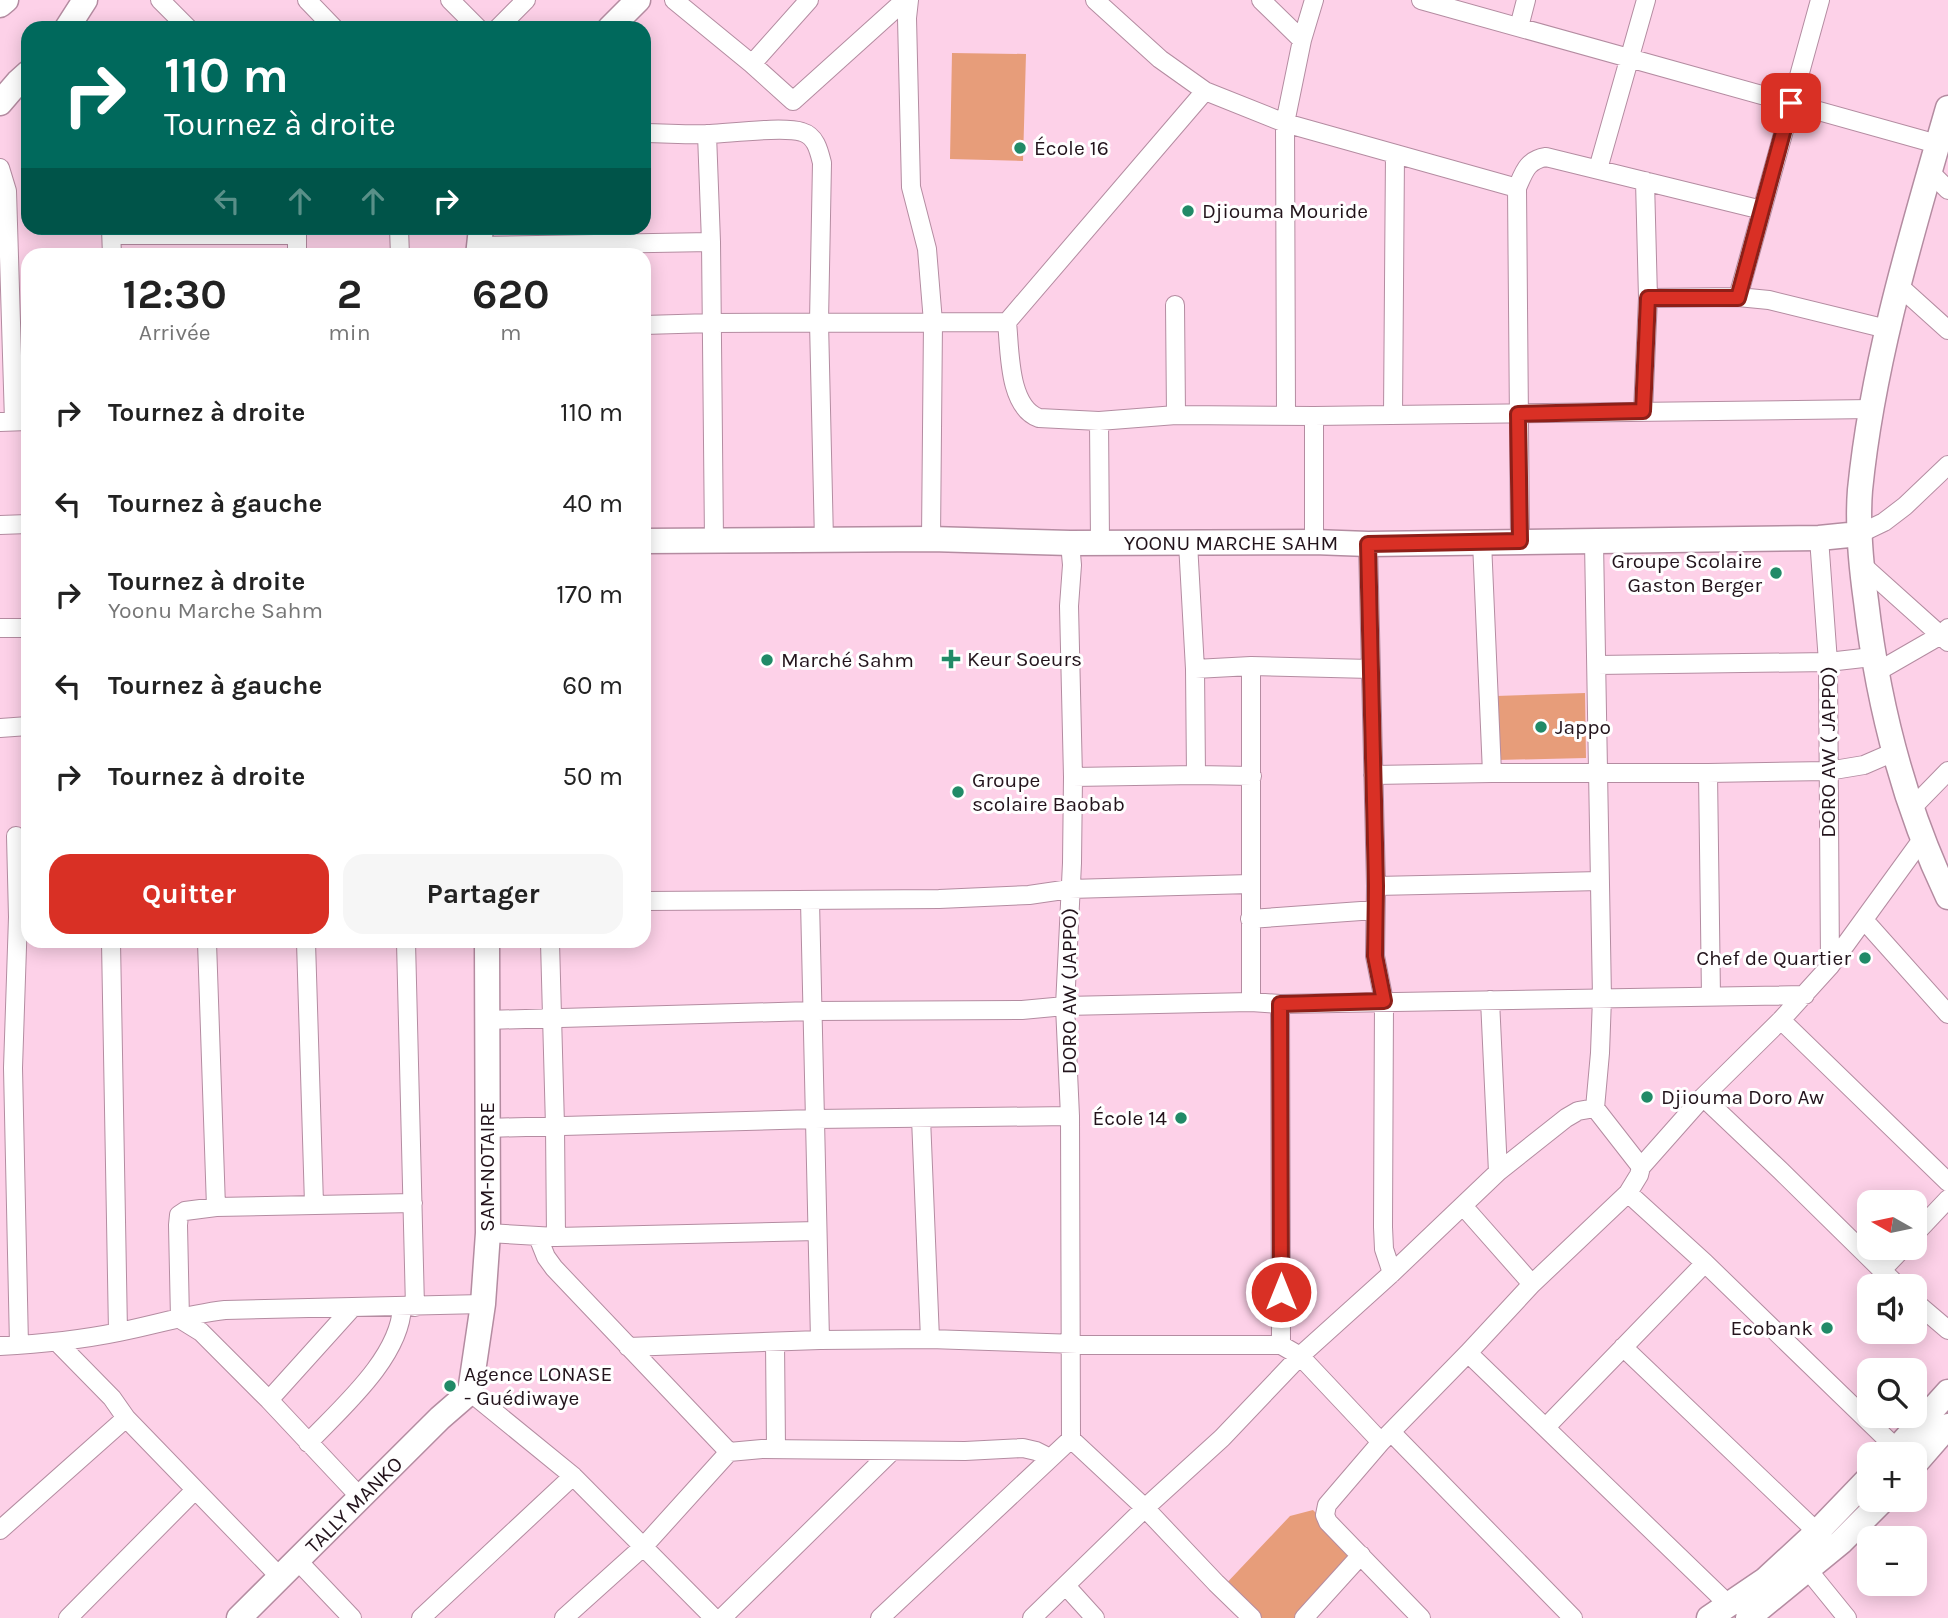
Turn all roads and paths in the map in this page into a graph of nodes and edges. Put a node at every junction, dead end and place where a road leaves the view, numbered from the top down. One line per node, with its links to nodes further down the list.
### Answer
1 (6, 0): 18 (street)
2 (85, 0): 19 (street)
3 (160, 0): 20 (street)
4 (307, 0): 21 (street)
5 (450, 0): 22 (street)
6 (526, 0): 23 (street)
7 (638, 0): 24 (street)
8 (674, 0): 28 (street)
9 (809, 0): 28 (street)
10 (907, 0): 31 (street); 55 (street)
11 (1095, 0): 30 (street)
12 (1261, 0): 26 (street)
13 (1314, 0): 26 (street)
14 (1421, 0): 25 (street)
15 (1526, 0): 25 (street)
16 (1646, 0): 27 (street)
17 (1818, 0): 33 (street)
18 (0, 5)
19 (72, 21)
20 (181, 21)
21 (327, 21)
22 (471, 21)
23 (505, 21)
24 (617, 21)
25 (1519, 27): 27 (street)
26 (1302, 40): 35 (street)
27 (1629, 58): 33 (street); 42 (street)
28 (752, 64): 31 (street)
29 (21, 79): 32 (street)
30 (1205, 91): 35 (street); 57 (street)
31 (793, 101): 36 (street)
32 (0, 103)
33 (1791, 103): 39 (street); 46 (street)
34 (1948, 108): 39 (street)
35 (1285, 123): 40 (street); 67 (street)
36 (789, 130): 38 (street); 56 (street)
37 (651, 133): 38 (street)
38 (707, 134): 47 (street)
39 (1937, 144): 44 (street)
40 (1395, 154): 45 (street); 66 (street)
41 (0, 168): 69 (street)
42 (1598, 169): 43 (street); 45 (street)
43 (1645, 181): 46 (street); 52 (street)
44 (1939, 181): 51 (street)
45 (1517, 188): 64 (street)
46 (1762, 210): 53 (street)
47 (711, 242): 50 (street); 58 (street)
48 (480, 243): 49 (street)
49 (566, 248)
50 (628, 248)
51 (1898, 285): 60 (street); 61 (street)
52 (1648, 298): 53 (street); 63 (street)
53 (1738, 298): 60 (street)
54 (1175, 305): 65 (street)
55 (933, 321): 56 (street); 57 (street); 76 (street)
56 (819, 322): 58 (street); 79 (street)
57 (1007, 322): 70 (street)
58 (712, 323): 59 (street); 78 (street)
59 (651, 325)
60 (1887, 329): 62 (street)
61 (1948, 330)
62 (1872, 409): 63 (street); 74 (street)
63 (1643, 411): 64 (street)
64 (1518, 414): 66 (street); 80 (street)
65 (1176, 415): 67 (street); 70 (street)
66 (1393, 415): 68 (street)
67 (1286, 416): 68 (street)
68 (1314, 416): 82 (street)
69 (14, 421)
70 (1099, 421): 81 (street)
71 (1948, 465): 74 (street)
72 (21, 524): 73 (street)
73 (0, 525)
74 (1859, 534): 75 (street, YOONU MARCHE SAHM); 88 (street)
75 (1819, 538): 84 (street, YOONU MARCHE SAHM); 92 (street, DORO AW ( JAPPO))
76 (931, 539): 79 (street, YOONU MARCHE SAHM); 85 (street, YOONU MARCHE SAHM)
77 (651, 541): 78 (street, YOONU MARCHE SAHM)
78 (714, 541): 79 (street, YOONU MARCHE SAHM)
79 (824, 541)
80 (1520, 541): 83 (street, YOONU MARCHE SAHM); 84 (street, YOONU MARCHE SAHM)
81 (1100, 542): 85 (street, YOONU MARCHE SAHM); 86 (street, YOONU MARCHE SAHM)
82 (1314, 542): 86 (street, YOONU MARCHE SAHM); 87 (street, YOONU MARCHE SAHM)
83 (1482, 542): 87 (street, YOONU MARCHE SAHM); 102 (street)
84 (1594, 542): 93 (street)
85 (1070, 543): 108 (street, DORO AW (JAPPO))
86 (1188, 543): 96 (street)
87 (1368, 544): 97 (street)
88 (1861, 564): 91 (street); 94 (street)
89 (0, 628): 90 (street)
90 (21, 628)
91 (1946, 635): 94 (street)
92 (1828, 662): 93 (street); 94 (street); 101 (street, DORO AW ( JAPPO))
93 (1597, 665): 103 (street)
94 (1874, 665): 100 (street)
95 (1251, 666): 96 (street); 97 (street); 107 (street)
96 (1195, 669): 105 (street)
97 (1371, 669): 106 (street)
98 (21, 726): 99 (street)
99 (0, 728)
100 (1894, 752): 101 (street); 110 (street)
101 (1828, 771): 104 (street); 131 (street, DORO AW ( JAPPO))
102 (1492, 772): 103 (street); 106 (street)
103 (1599, 773): 104 (street); 113 (street)
104 (1708, 774): 133 (street)
105 (1196, 775): 107 (street); 108 (street)
106 (1373, 775): 115 (street)
107 (1252, 776): 114 (street)
108 (1073, 777): 116 (street, DORO AW (JAPPO))
109 (1946, 777): 110 (street)
110 (1911, 809): 112 (street)
111 (15, 837): 117 (street)
112 (1923, 838): 118 (street); 123 (street)
113 (1600, 881): 115 (street); 134 (street)
114 (1250, 884): 116 (street); 122 (street)
115 (1376, 886): 121 (street)
116 (1070, 889): 120 (street); 139 (street, DORO AW (JAPPO))
117 (21, 896)
118 (1948, 897)
119 (651, 901): 120 (street)
120 (810, 901): 140 (street)
121 (1375, 910): 122 (street); 136 (street)
122 (1250, 919): 137 (street)
123 (1864, 920): 131 (street); 141 (street)
124 (21, 934): 145 (street)
125 (111, 948): 178 (street)
126 (207, 948): 160 (street)
127 (306, 948): 159 (street)
128 (406, 948): 158 (street)
129 (487, 948): 143 (street, SAM-NOTAIRE)
130 (550, 948): 142 (street)
131 (1830, 966): 132 (street)
132 (1804, 995): 133 (street); 144 (street)
133 (1711, 997): 134 (street)
134 (1602, 998): 135 (street); 147 (street)
135 (1490, 999): 136 (street); 154 (street)
136 (1384, 1001): 138 (street); 169 (street)
137 (1251, 1002): 138 (street); 139 (street)
138 (1280, 1004): 185 (street)
139 (1065, 1006): 140 (street); 148 (street, DORO AW (JAPPO))
140 (812, 1012): 142 (street); 150 (street)
141 (1948, 1014)
142 (552, 1018): 143 (street); 151 (street)
143 (487, 1020): 152 (street, SAM-NOTAIRE)
144 (1781, 1020): 146 (street); 155 (street)
145 (6, 1068): 184 (street)
146 (1703, 1097): 153 (street); 168 (street)
147 (1595, 1108): 153 (street); 154 (street)
148 (1070, 1116): 149 (street); 183 (street, DORO AW (JAPPO))
149 (922, 1118): 150 (street); 179 (street)
150 (815, 1119): 151 (street); 163 (street)
151 (555, 1126): 152 (street); 165 (street)
152 (487, 1128): 164 (street, SAM-NOTAIRE)
153 (1641, 1167): 156 (street)
154 (1498, 1172): 161 (street)
155 (1948, 1182)
156 (1628, 1193): 167 (street); 171 (street)
157 (1948, 1199): 162 (street)
158 (413, 1203): 159 (street); 173 (street)
159 (314, 1204): 160 (street)
160 (216, 1207): 176 (street)
161 (1464, 1207): 169 (street); 171 (street)
162 (1927, 1221)
163 (817, 1231): 165 (street); 180 (street)
164 (488, 1234): 165 (street); 172 (street, SAM-NOTAIRE)
165 (547, 1237): 187 (street)
166 (1892, 1260): 168 (street)
167 (1705, 1263): 188 (street); 199 (street)
168 (1881, 1271): 170 (street)
169 (1392, 1273): 190 (street)
170 (1884, 1274)
171 (1532, 1284): 189 (street)
172 (483, 1304): 173 (street); 191 (street, SAM-NOTAIRE)
173 (408, 1307): 174 (street); 202 (street)
174 (352, 1308): 176 (street); 193 (street)
175 (1927, 1312): 177 (street)
176 (180, 1319): 178 (street); 193 (street)
177 (1948, 1330)
178 (118, 1332): 181 (street)
179 (930, 1339): 180 (street); 183 (street)
180 (820, 1340): 182 (street)
181 (57, 1342): 184 (street); 194 (street)
182 (775, 1342): 187 (street); 203 (street)
183 (1071, 1343): 185 (street); 198 (street, DORO AW (JAPPO))
184 (19, 1345): 186 (street)
185 (1281, 1345): 190 (street)
186 (0, 1346)
187 (628, 1347): 205 (street)
188 (1623, 1347): 196 (street); 214 (street)
189 (1468, 1353): 196 (street); 197 (street)
190 (1300, 1356): 197 (street); 211 (street)
191 (470, 1392): 207 (street); 210 (street, TALLY MANKO)
192 (1948, 1392): 200 (street)
193 (269, 1400): 202 (street)
194 (126, 1418): 208 (street); 213 (street)
195 (1948, 1426): 201 (street)
196 (1546, 1427): 220 (street)
197 (1386, 1437): 216 (street); 234 (street)
198 (1071, 1439): 206 (street); 211 (street)
199 (1887, 1442)
200 (1911, 1442)
201 (1923, 1442)
202 (307, 1443): 210 (street)
203 (776, 1449): 204 (street); 205 (street)
204 (892, 1451): 206 (street); 227 (street)
205 (729, 1452): 215 (street)
206 (1050, 1458): 228 (street)
207 (573, 1476): 215 (street); 224 (street)
208 (195, 1490): 217 (street); 221 (street)
209 (1857, 1490): 214 (street)
210 (361, 1498): 217 (street, TALLY MANKO)
211 (1145, 1508): 219 (street); 231 (street)
212 (1871, 1512): 218 (street)
213 (0, 1530)
214 (1817, 1532): 220 (street)
215 (644, 1546): 225 (street); 226 (street)
216 (1361, 1555): 232 (street); 233 (street)
217 (288, 1568): 222 (street, TALLY MANKO); 223 (street)
218 (1808, 1570): 220 (street); 235 (street)
219 (1066, 1587): 229 (street); 230 (street)
220 (1729, 1614)
221 (68, 1618)
222 (239, 1618)
223 (352, 1618)
224 (421, 1618)
225 (564, 1618)
226 (714, 1618)
227 (722, 1618)
228 (880, 1618)
229 (1032, 1618)
230 (1095, 1618)
231 (1252, 1618)
232 (1304, 1618)
233 (1421, 1618)
234 (1573, 1618)
235 (1847, 1618)

